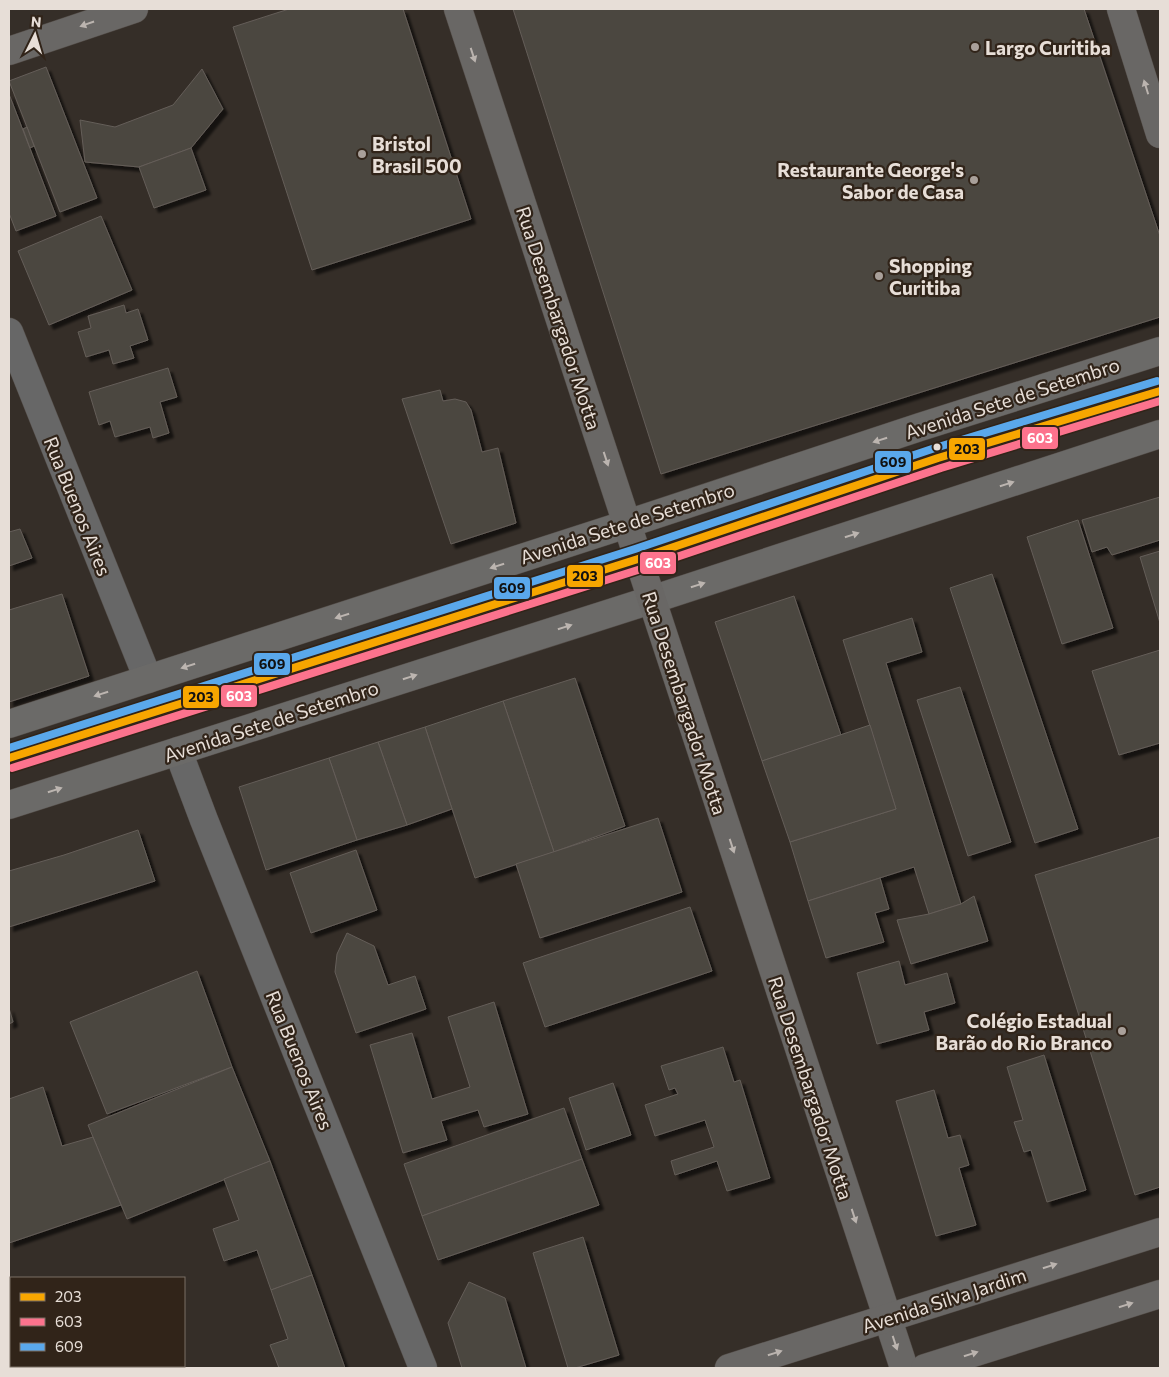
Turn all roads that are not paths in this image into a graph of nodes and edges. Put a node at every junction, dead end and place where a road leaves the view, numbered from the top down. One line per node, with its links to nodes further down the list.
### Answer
1 (134, 9): 4 (main road, one-way to 4)
2 (458, 9): 10 (main road, Rua Desembargador Motta, one-way to 10)
3 (1121, 9): 5 (main road, one-way to 3)
4 (9, 51)
5 (1160, 134)
6 (9, 332): 13 (street, Rua Buenos Aires)
7 (1160, 351): 10 (main road, Avenida Sete de Setembro, one-way to 10)
8 (1160, 391): 11 (lane)
9 (1160, 434): 12 (main road, Avenida Sete de Setembro, one-way to 9)
10 (627, 524): 11 (main road, Rua Desembargador Motta); 13 (main road, Avenida Sete de Setembro, one-way to 13)
11 (638, 559): 12 (main road, Rua Desembargador Motta); 16 (lane)
12 (652, 600): 15 (main road, Avenida Sete de Setembro, one-way to 12); 20 (main road, Rua Desembargador Motta, one-way to 20)
13 (148, 679): 14 (main road, Avenida Sete de Setembro, one-way to 14)
14 (9, 724)
15 (178, 751): 17 (main road, Avenida Sete de Setembro, one-way to 15); 21 (street, Rua Buenos Aires)
16 (9, 758)
17 (9, 805)
18 (1160, 1232): 20 (main road, Avenida Silva Jardim, one-way to 18)
19 (1160, 1294): 24 (main road, one-way to 19)
20 (887, 1318): 22 (main road, Avenida Silva Jardim, one-way to 20); 23 (main road, Rua Desembargador Motta, one-way to 23)
21 (423, 1368)
22 (729, 1368)
23 (904, 1368)
24 (925, 1368)

